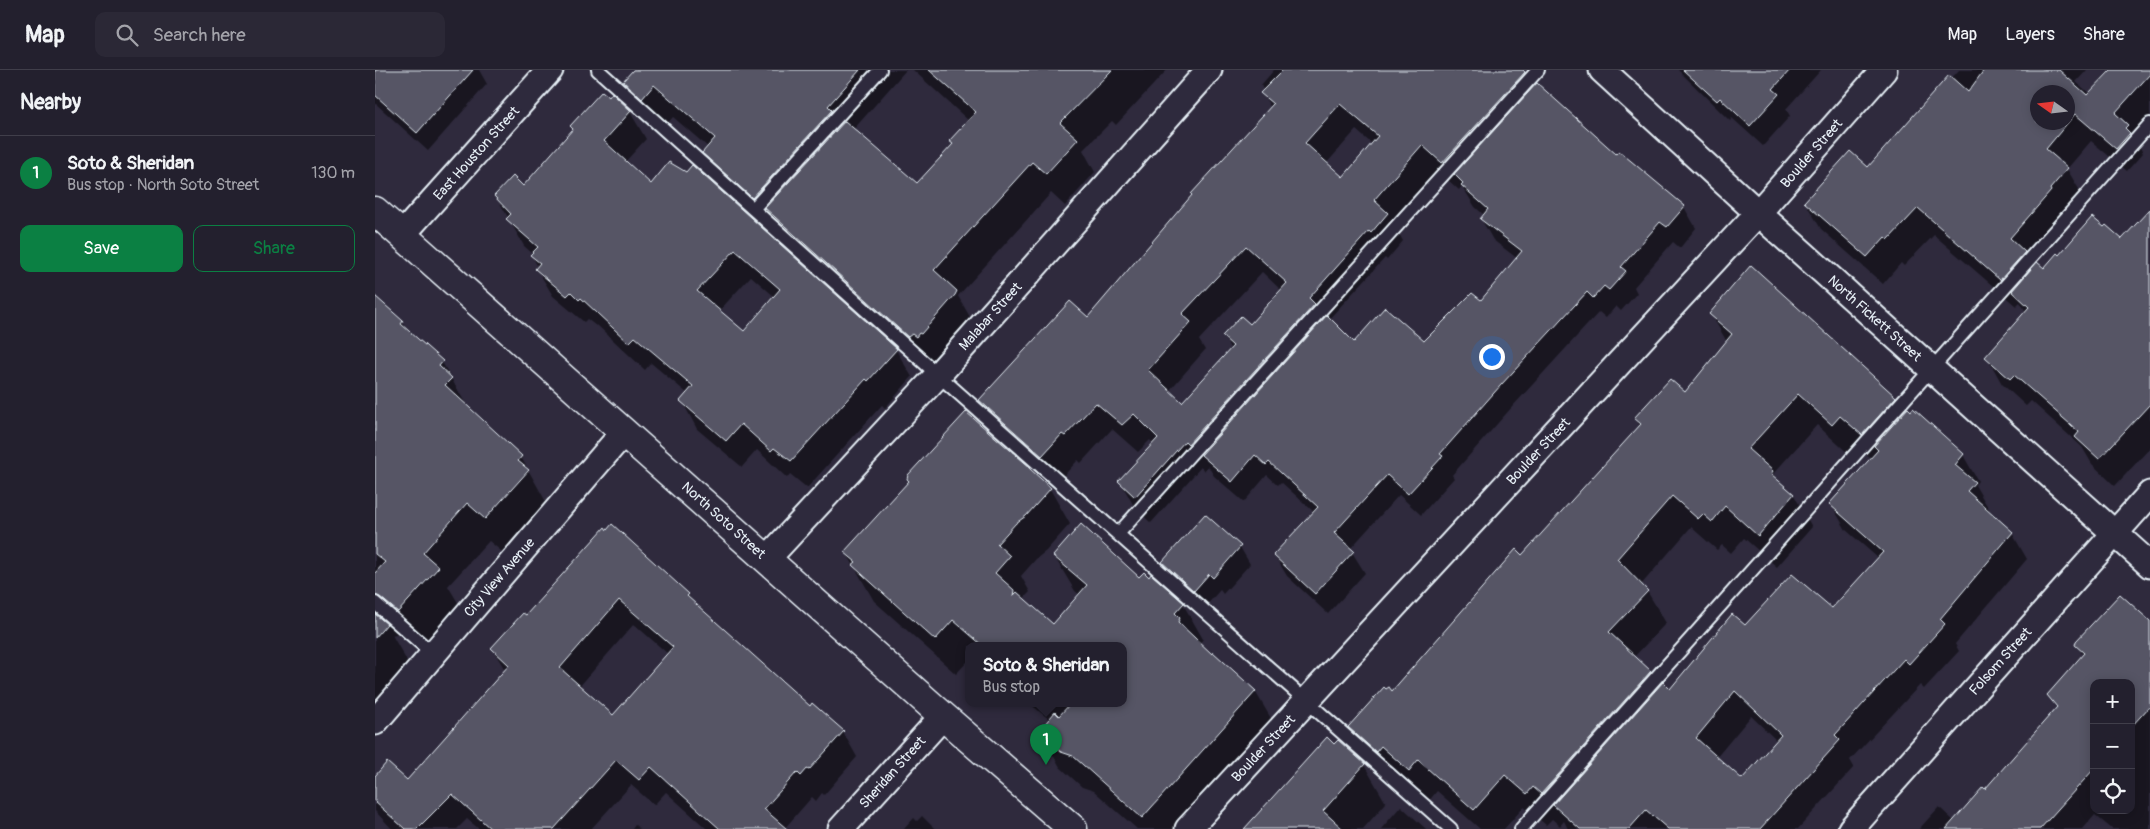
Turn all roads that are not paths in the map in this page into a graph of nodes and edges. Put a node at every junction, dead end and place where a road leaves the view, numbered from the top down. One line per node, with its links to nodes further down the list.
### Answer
1 (550, 70): 12 (street, East Houston Street)
2 (598, 70): 9 (lane)
3 (879, 70): 9 (lane)
4 (1209, 70): 14 (street, Malabar Street)
5 (1538, 70): 18 (lane)
6 (1602, 70): 11 (street, North Fickett Street)
7 (1884, 70): 11 (street, Boulder Street)
8 (2150, 124): 13 (lane)
9 (753, 209): 14 (lane)
10 (375, 211): 12 (main road, North Soto Street)
11 (1758, 213): 13 (street, North Fickett Street); 23 (street, Boulder Street)
12 (402, 235): 15 (main road, North Soto Street)
13 (1933, 370): 17 (street, North Fickett Street); 30 (lane)
14 (938, 375): 18 (lane); 19 (street, Malabar Street)
15 (624, 432): 19 (main road, North Soto Street); 22 (street, City View Avenue)
16 (2150, 494): 17 (street, Folsom Street)
17 (2114, 533): 20 (street, North Fickett Street); 31 (street, Folsom Street)
18 (1118, 534): 23 (lane)
19 (767, 559): 24 (main road, North Soto Street)
20 (2150, 564)
21 (375, 603): 22 (lane)
22 (433, 654): 25 (street, City View Avenue)
23 (1307, 701): 28 (street, Boulder Street); 29 (lane)
24 (943, 716): 26 (street, Sheridan Street); 27 (main road, North Soto Street)
25 (375, 722)
26 (841, 829)
27 (1073, 829)
28 (1188, 829)
29 (1451, 829)
30 (1521, 829)
31 (1851, 829)

